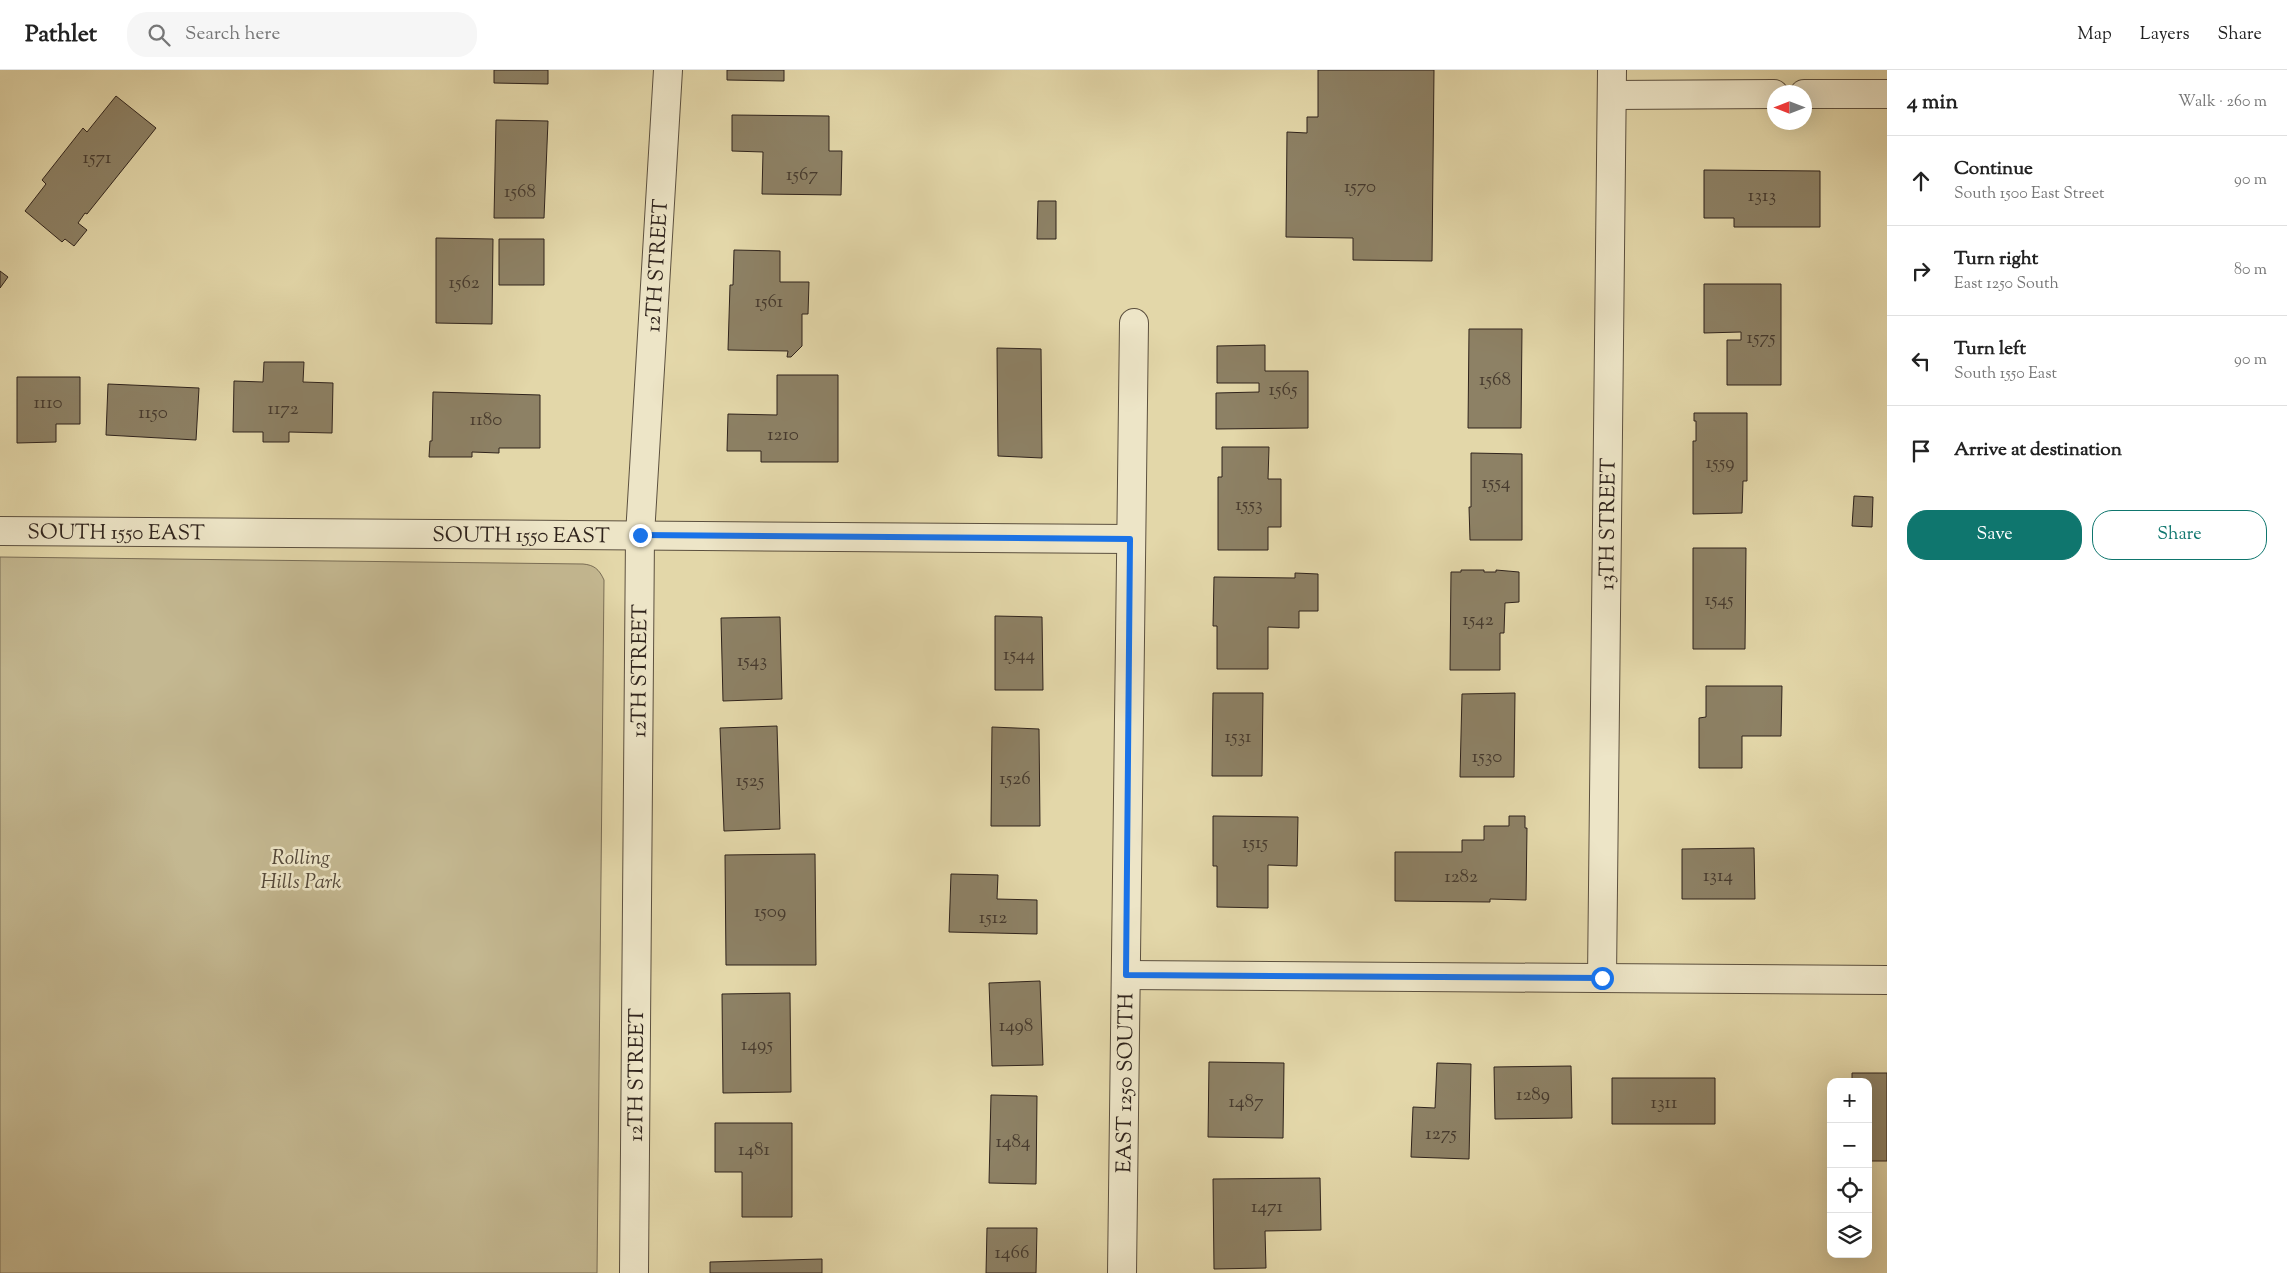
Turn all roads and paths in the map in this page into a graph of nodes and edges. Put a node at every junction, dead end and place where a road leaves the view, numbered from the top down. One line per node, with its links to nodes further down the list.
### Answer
1 (668, 70): 8 (street, 12TH STREET)
2 (1612, 82): 3 (street); 11 (street, 13TH STREET)
3 (1767, 93)
4 (1812, 94): 5 (street)
5 (1887, 94)
6 (1134, 323): 9 (street, EAST 1250 SOUTH)
7 (1, 531): 8 (street, SOUTH 1550 EAST)
8 (640, 535): 9 (street, SOUTH 1550 EAST); 13 (street, 12TH STREET)
9 (1130, 539): 10 (street, EAST 1250 SOUTH)
10 (1126, 975): 11 (street); 14 (street, EAST 1250 SOUTH)
11 (1602, 978): 12 (street)
12 (1887, 980)
13 (634, 1273)
14 (1122, 1273)

